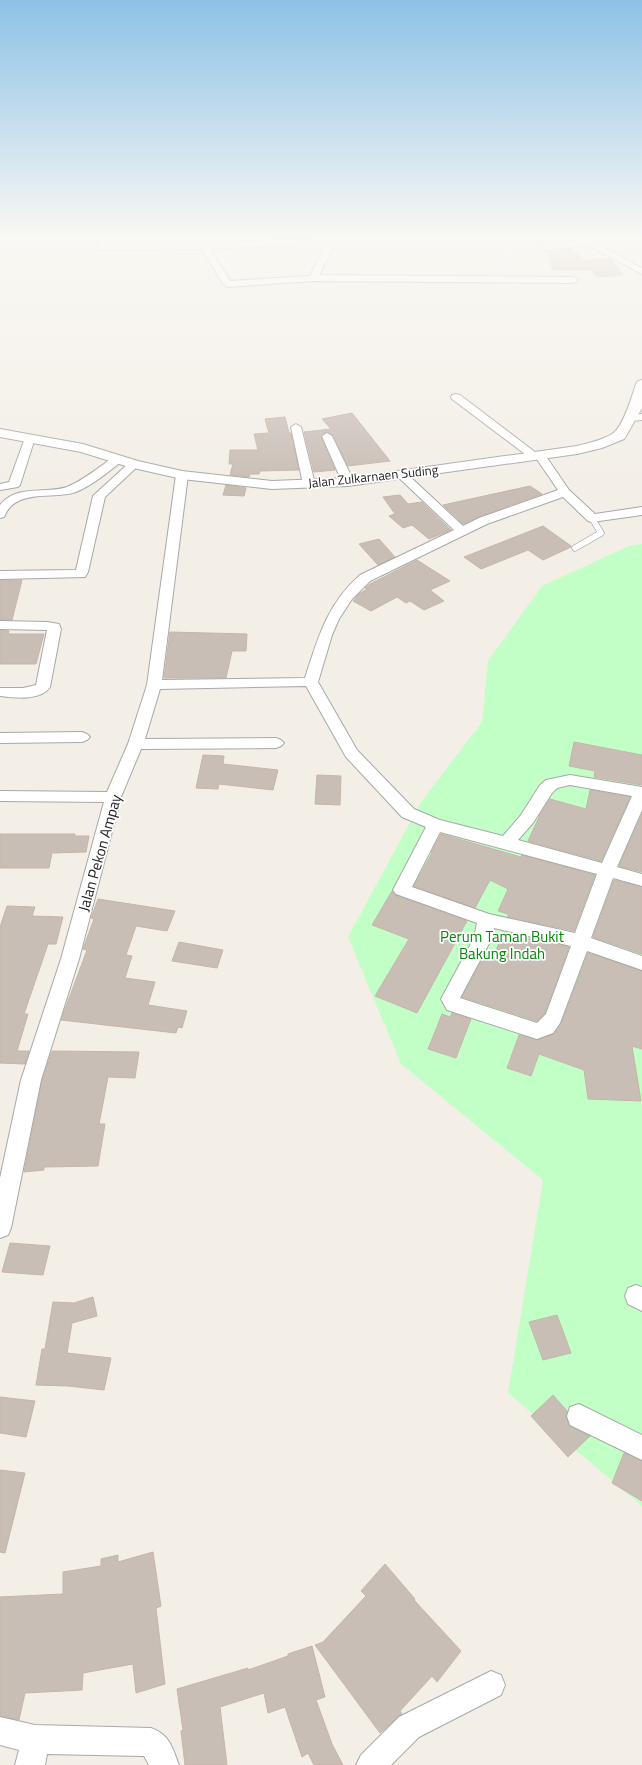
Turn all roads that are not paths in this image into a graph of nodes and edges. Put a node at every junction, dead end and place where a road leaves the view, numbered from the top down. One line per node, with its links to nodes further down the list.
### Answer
1 (642, 384): 3 (street, Jalan Zulkarnaen Suding)
2 (456, 397): 8 (street)
3 (636, 417): 8 (street, Jalan Zulkarnaen Suding)
4 (296, 427): 16 (street)
5 (0, 434): 7 (street, Jalan Zulkarnaen Suding)
6 (327, 436): 15 (street)
7 (30, 438): 9 (street, Jalan Zulkarnaen Suding); 17 (street)
8 (536, 455): 13 (street, Jalan Zulkarnaen Suding); 19 (street)
9 (118, 459): 10 (street, Jalan Zulkarnaen Suding); 11 (street)
10 (134, 464): 12 (street, Jalan Zulkarnaen Suding); 14 (street)
11 (95, 475): 14 (street); 18 (street)
12 (182, 475): 16 (street, Jalan Zulkarnaen Suding); 29 (street, Jalan Pekon Ampay)
13 (402, 475): 15 (street, Jalan Zulkarnaen Suding); 24 (street)
14 (114, 482): 20 (street)
15 (348, 482): 16 (street, Jalan Zulkarnaen Suding)
16 (309, 484)
17 (0, 487)
18 (71, 490): 20 (street); 22 (street)
19 (565, 492): 23 (street); 24 (street)
20 (99, 496): 26 (street)
21 (642, 511): 23 (street)
22 (0, 514)
23 (592, 518): 25 (lane)
24 (462, 531): 28 (street)
25 (575, 548)
26 (0, 575)
27 (0, 626): 30 (street)
28 (311, 682): 29 (street); 37 (street)
29 (154, 685): 34 (street, Jalan Pekon Ampay)
30 (0, 692)
31 (82, 737): 32 (street)
32 (0, 738)
33 (276, 743): 34 (street)
34 (136, 744): 36 (street, Jalan Pekon Ampay)
35 (0, 796): 36 (street)
36 (113, 797): 44 (street, Jalan Pekon Ampay)
37 (434, 824): 38 (street); 41 (street)
38 (507, 842): 39 (street); 39 (street)
39 (607, 870): 40 (street); 42 (street)
40 (642, 880)
41 (487, 920): 42 (street); 42 (street)
42 (580, 942): 43 (street)
43 (642, 963)
44 (0, 1228)
45 (579, 1416): 46 (street)
46 (642, 1448)
47 (491, 1685): 51 (street)
48 (0, 1731): 49 (street)
49 (33, 1752): 50 (street)
50 (164, 1765)
51 (371, 1765)

